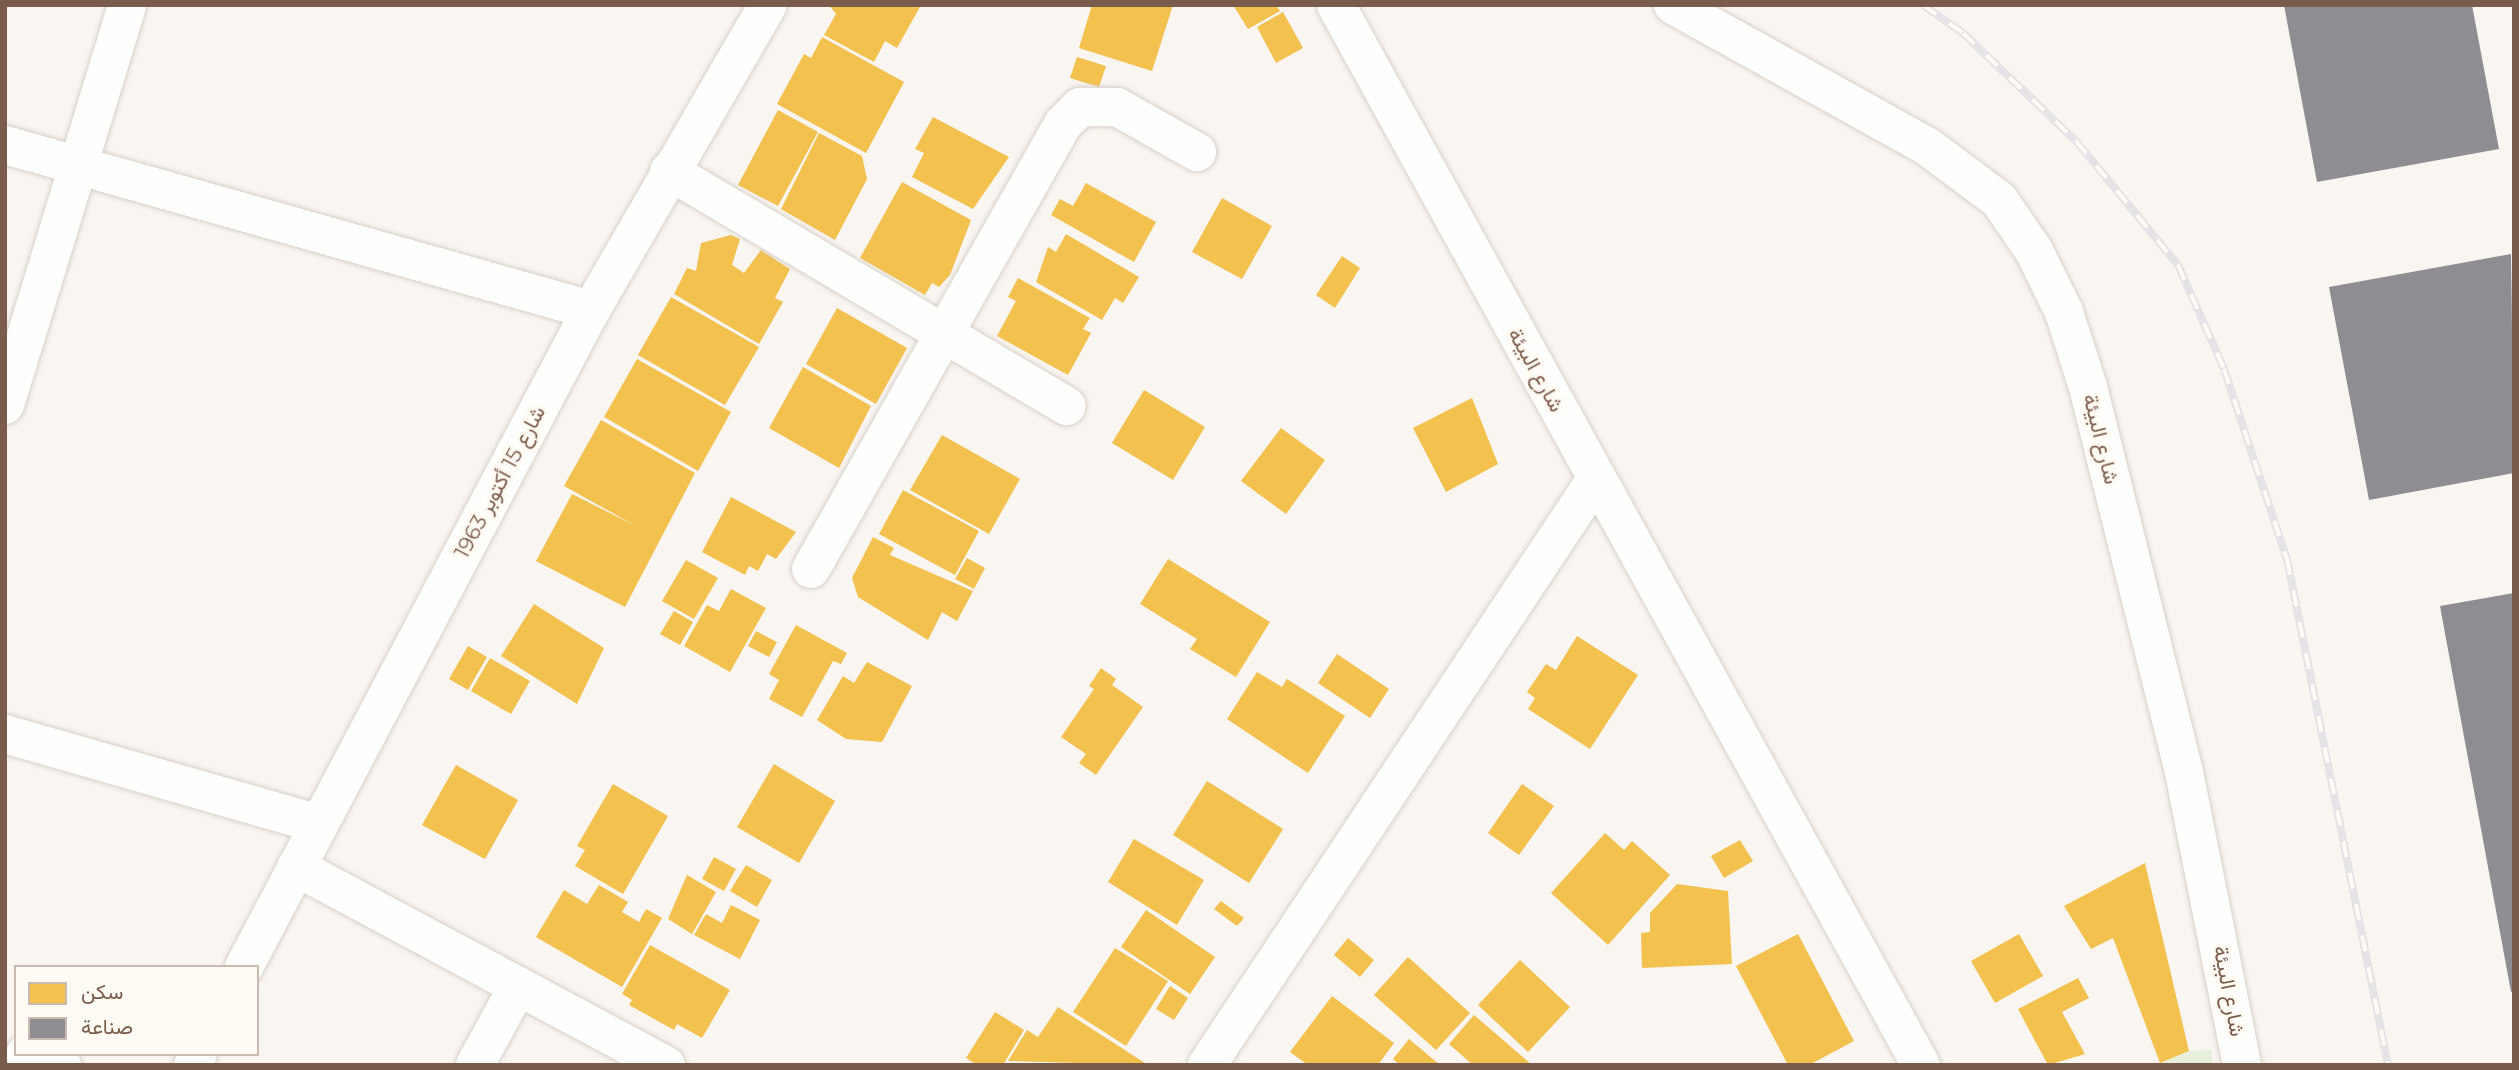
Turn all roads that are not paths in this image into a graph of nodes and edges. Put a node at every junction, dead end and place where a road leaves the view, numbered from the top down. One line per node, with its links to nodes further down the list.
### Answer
1 (127, 5): 7 (street)
2 (768, 5): 8 (street, شارع 15 أكتوبر 1963)
3 (1336, 5): 13 (street, شارع البيئة)
4 (1673, 5): 26 (street, شارع البيئة)
5 (5, 145): 7 (street)
6 (1196, 152): 10 (street)
7 (80, 166): 9 (street); 11 (street)
8 (669, 171): 9 (street, شارع 15 أكتوبر 1963); 10 (street)
9 (591, 310): 16 (street, شارع 15 أكتوبر 1963)
10 (945, 334): 12 (street); 14 (street)
11 (5, 405)
12 (1067, 406)
13 (1596, 479): 24 (street); 25 (street, شارع البيئة)
14 (811, 569)
15 (5, 734): 16 (street)
16 (319, 824): 17 (street, شارع 15 أكتوبر 1963)
17 (296, 867): 18 (street, شارع 15 أكتوبر 1963); 19 (street)
18 (245, 965)
19 (519, 986): 22 (street); 23 (street)
20 (31, 1056): 21 (street)
21 (62, 1065)
22 (475, 1065)
23 (666, 1065)
24 (1207, 1065)
25 (1921, 1065)
26 (2242, 1065)

